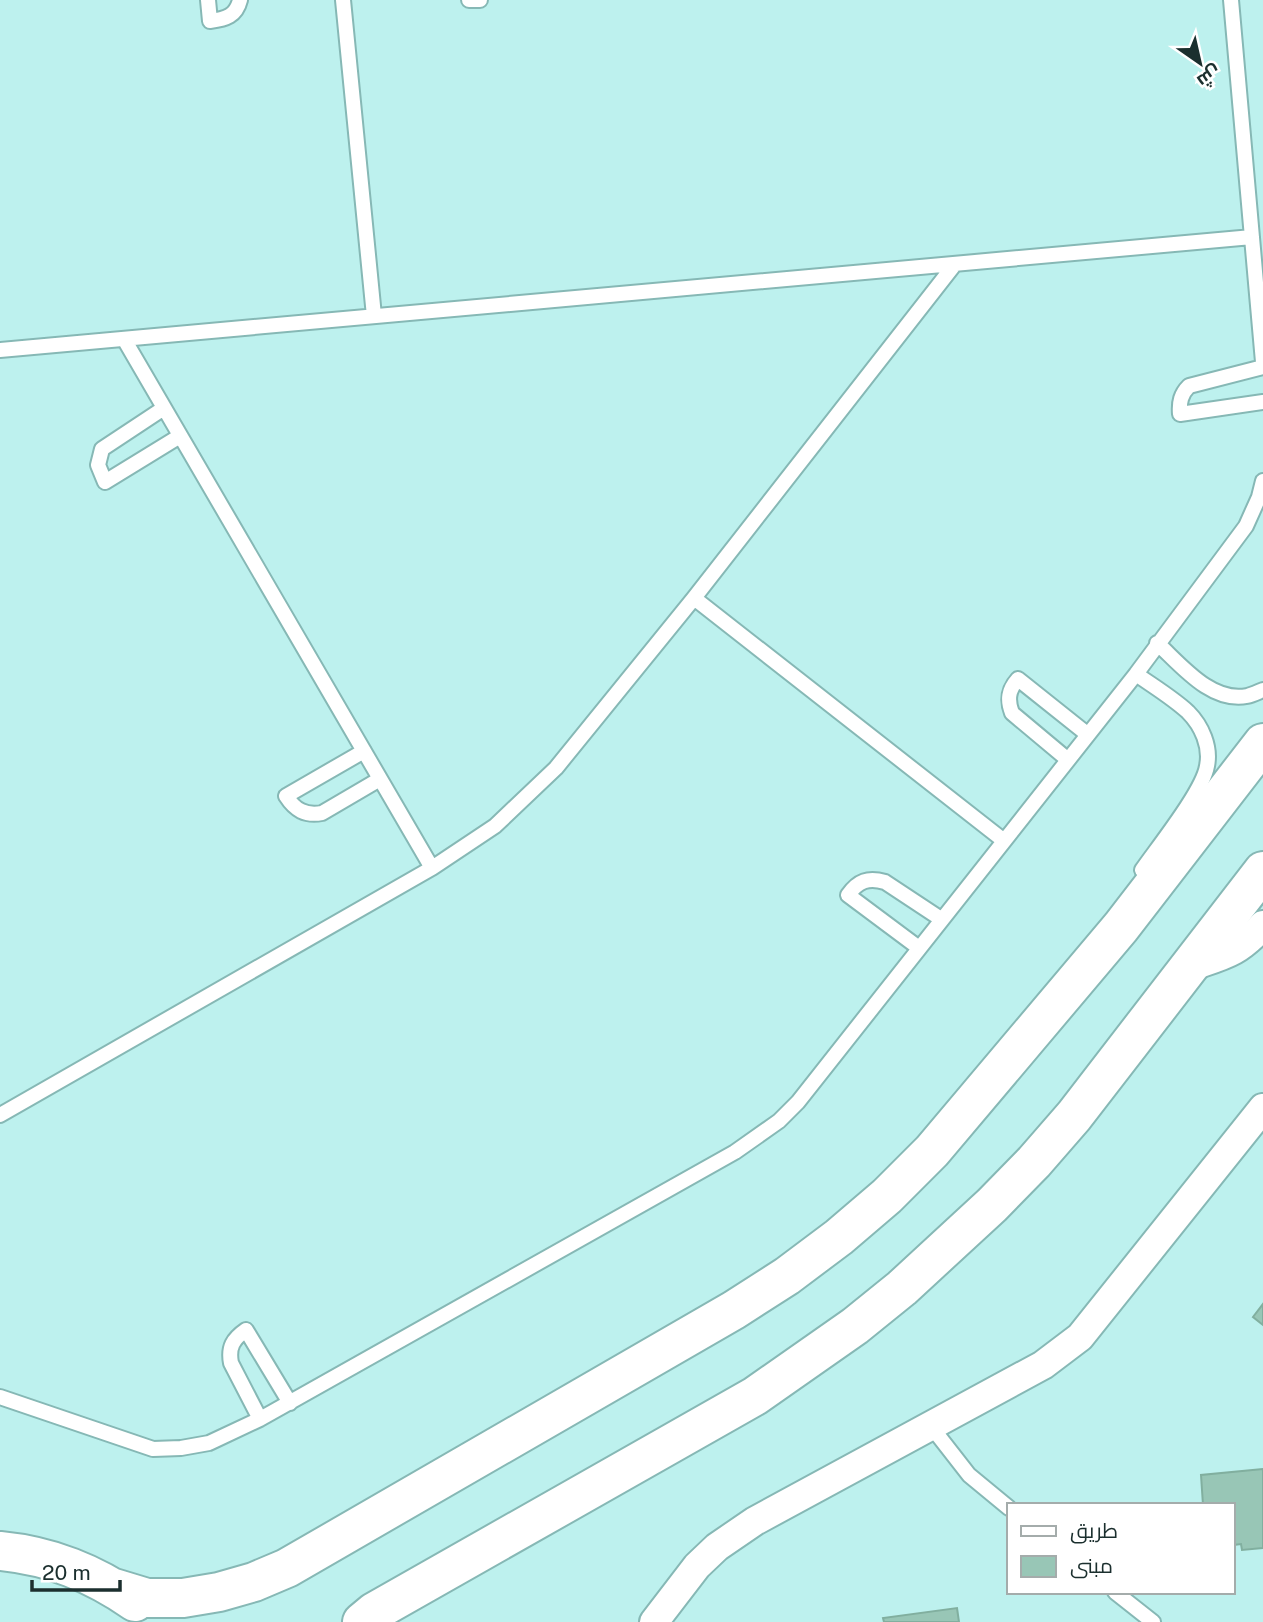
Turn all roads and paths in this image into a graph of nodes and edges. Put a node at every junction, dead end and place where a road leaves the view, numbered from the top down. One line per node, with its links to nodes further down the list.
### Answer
1 (208, 0): 2 (lane)
2 (240, 0)
3 (344, 0): 9 (lane)
4 (469, 0): 5 (lane)
5 (480, 0)
6 (1231, 0): 7 (lane)
7 (1252, 237): 8 (lane); 12 (lane)
8 (954, 264): 9 (lane); 17 (lane)
9 (374, 316): 10 (lane)
10 (124, 339): 11 (lane); 14 (lane)
11 (0, 350)
12 (1263, 365): 13 (lane)
13 (1263, 402)
14 (164, 408): 15 (lane); 15 (lane)
15 (180, 436): 23 (lane)
16 (1263, 481): 18 (lane)
17 (694, 598): 26 (lane); 27 (lane)
18 (1157, 643): 19 (lane); 20 (lane)
19 (1136, 674): 21 (lane); 29 (lane)
20 (1263, 690)
21 (1087, 734): 24 (lane); 24 (lane)
22 (1263, 743): 29 (main road)
23 (364, 751): 25 (lane); 25 (lane)
24 (1067, 760): 26 (lane)
25 (380, 779): 27 (lane)
26 (1003, 840): 30 (lane)
27 (432, 868): 35 (lane)
28 (1263, 871): 33 (main road)
29 (1128, 900): 42 (main road)
30 (941, 919): 32 (lane); 32 (lane)
31 (1263, 925): 33 (street)
32 (919, 948): 37 (lane)
33 (1189, 967): 45 (main road)
34 (1263, 1108): 39 (street)
35 (0, 1115)
36 (0, 1397): 38 (lane)
37 (290, 1403): 38 (lane); 38 (lane)
38 (260, 1419)
39 (930, 1425): 40 (lane); 46 (street)
40 (1007, 1506)
41 (0, 1551): 42 (main road)
42 (114, 1588): 44 (main road)
43 (1118, 1594): 47 (lane)
44 (158, 1622)
45 (362, 1622)
46 (654, 1622)
47 (1153, 1622)

